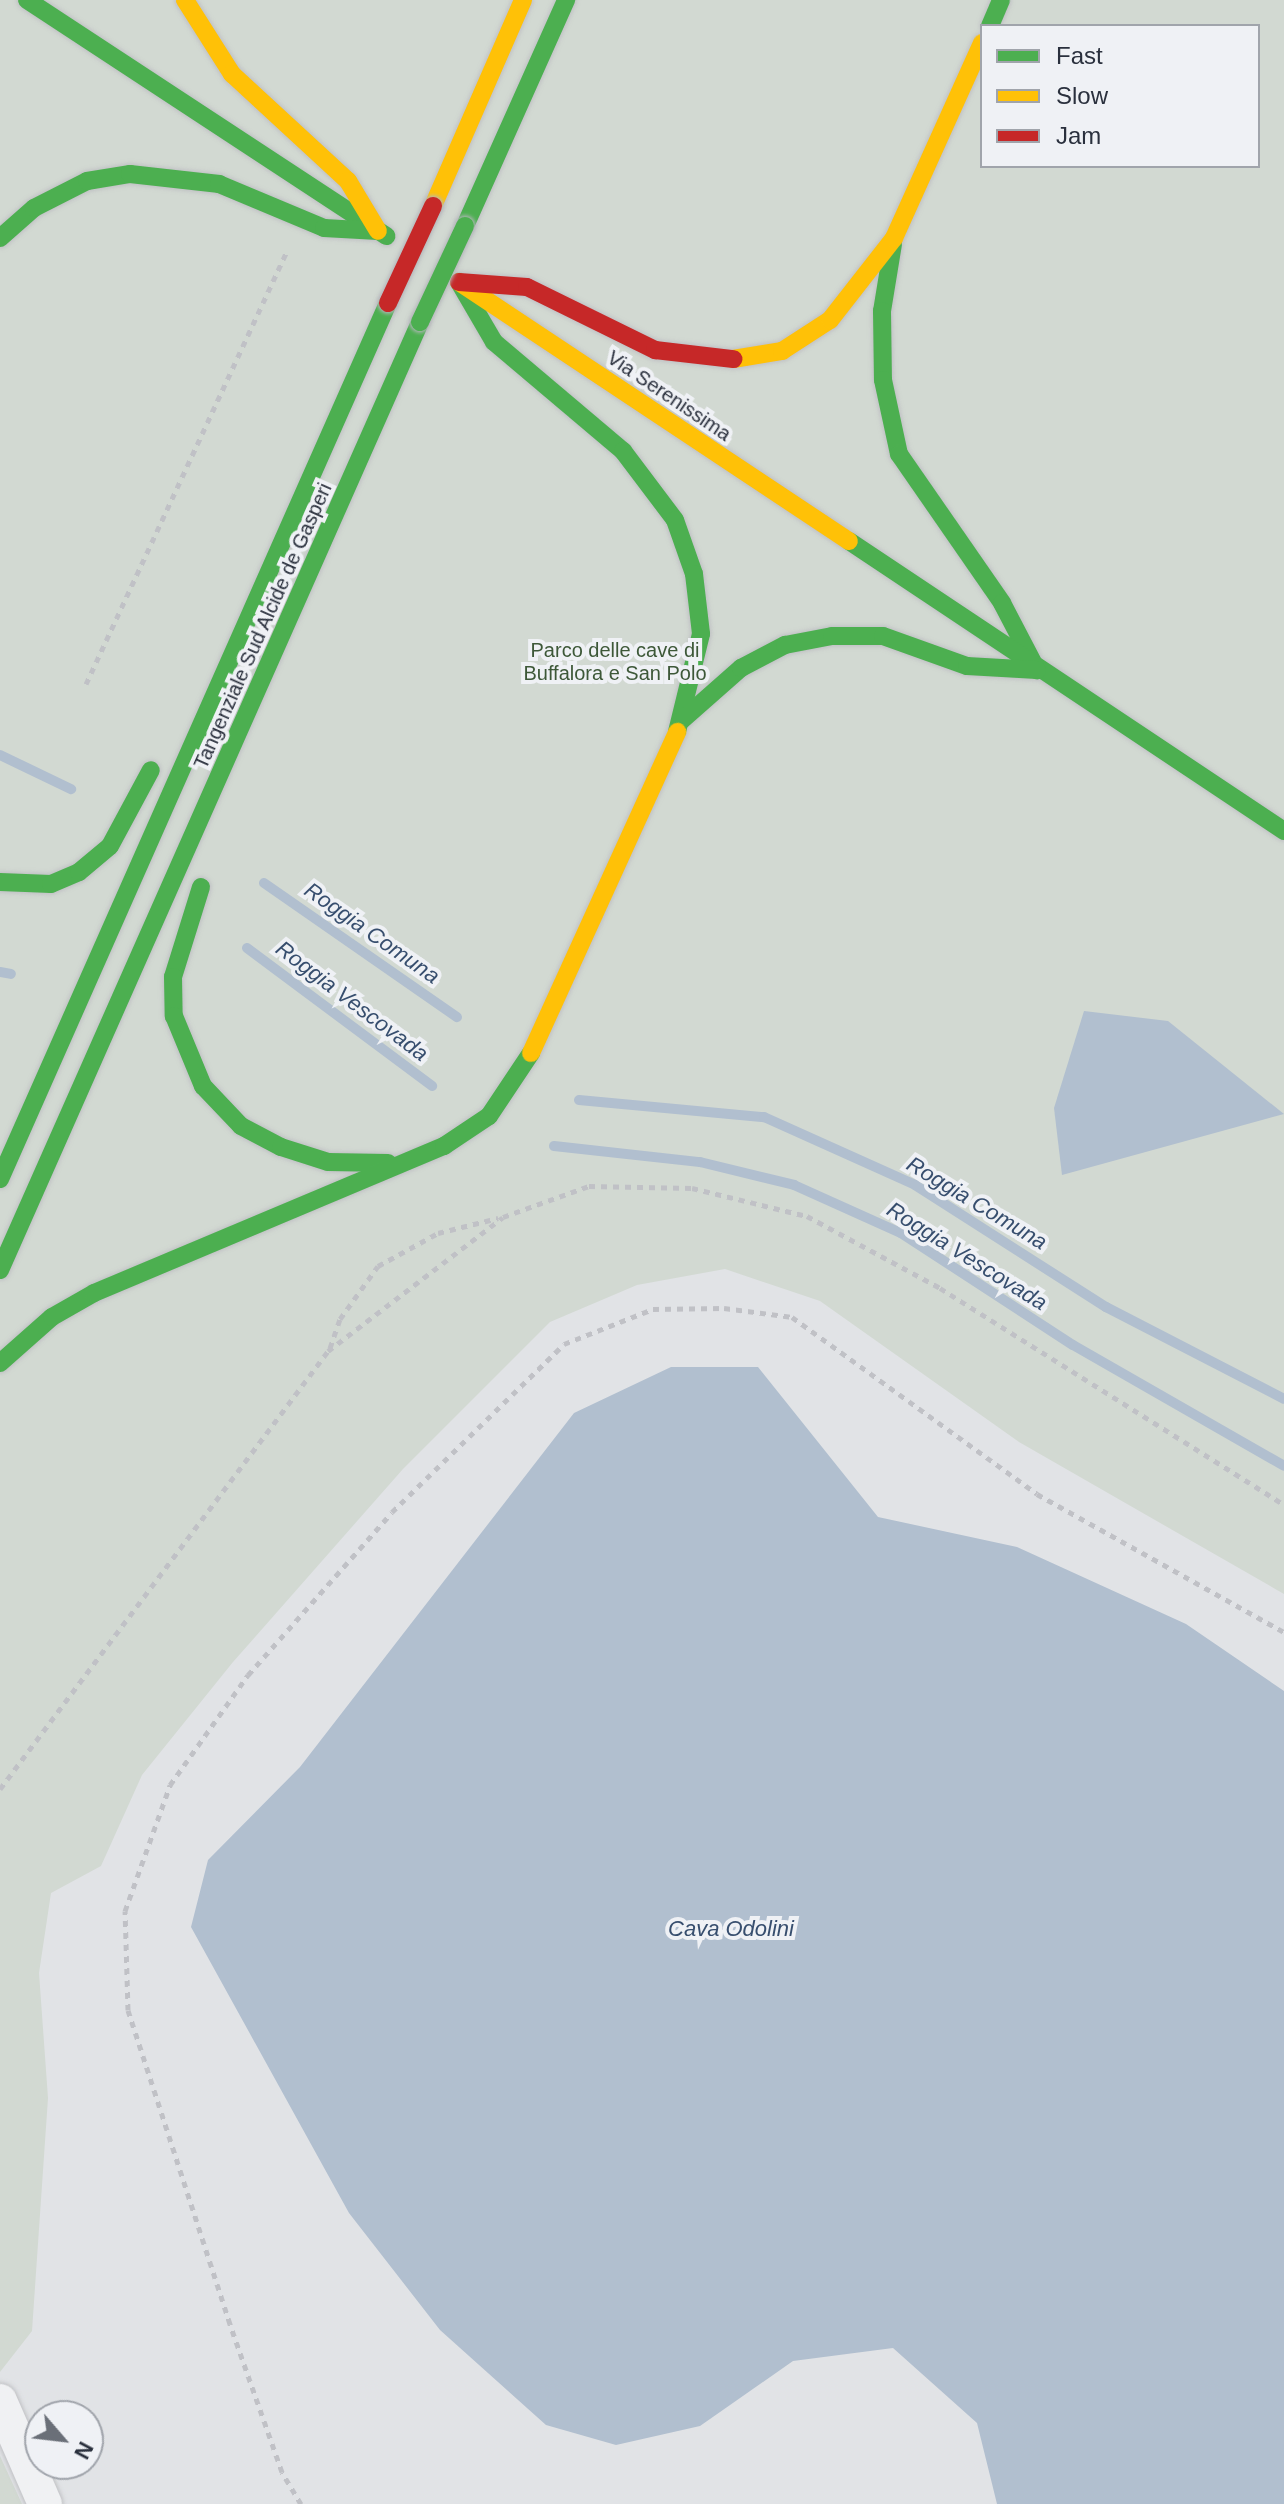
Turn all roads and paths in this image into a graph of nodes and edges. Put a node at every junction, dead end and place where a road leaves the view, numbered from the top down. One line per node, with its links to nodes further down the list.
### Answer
1 (27, 0): 9 (main road, Via Serenissima)
2 (185, 0): 9 (main road)
3 (523, 0): 13 (main road, Tangenziale Sud Alcide de Gasperi, bridge)
4 (566, 0): 15 (main road, Tangenziale Sud Alcide de Gasperi, bridge)
5 (1001, 0): 6 (main road)
6 (991, 24)
7 (980, 47): 11 (main road)
8 (301, 220): 9 (main road); 10 (main road); 18 (path)
9 (378, 231): 12 (main road, Via Serenissima)
10 (0, 238)
11 (894, 238): 12 (main road); 16 (main road)
12 (459, 282): 16 (main road, Via Serenissima); 19 (main road)
13 (333, 421): 14 (main road); 25 (main road, Tangenziale Sud Alcide de Gasperi)
14 (280, 496)
15 (303, 589): 17 (main road); 27 (main road, Tangenziale Sud Alcide de Gasperi)
16 (1037, 670): 19 (main road); 21 (main road, Via Serenissima)
17 (289, 674)
18 (86, 684)
19 (682, 720): 24 (main road)
20 (162, 747): 23 (main road)
21 (1284, 831)
22 (212, 862): 24 (main road)
23 (0, 882)
24 (402, 1163): 29 (main road)
25 (0, 1179)
26 (503, 1217): 28 (path); 28 (path); 30 (path)
27 (0, 1270)
28 (328, 1351): 32 (path)
29 (0, 1363)
30 (1284, 1505)
31 (1284, 1632): 35 (path)
32 (0, 1789)
33 (0, 2401): 34 (street)
34 (45, 2504)
35 (301, 2504)

